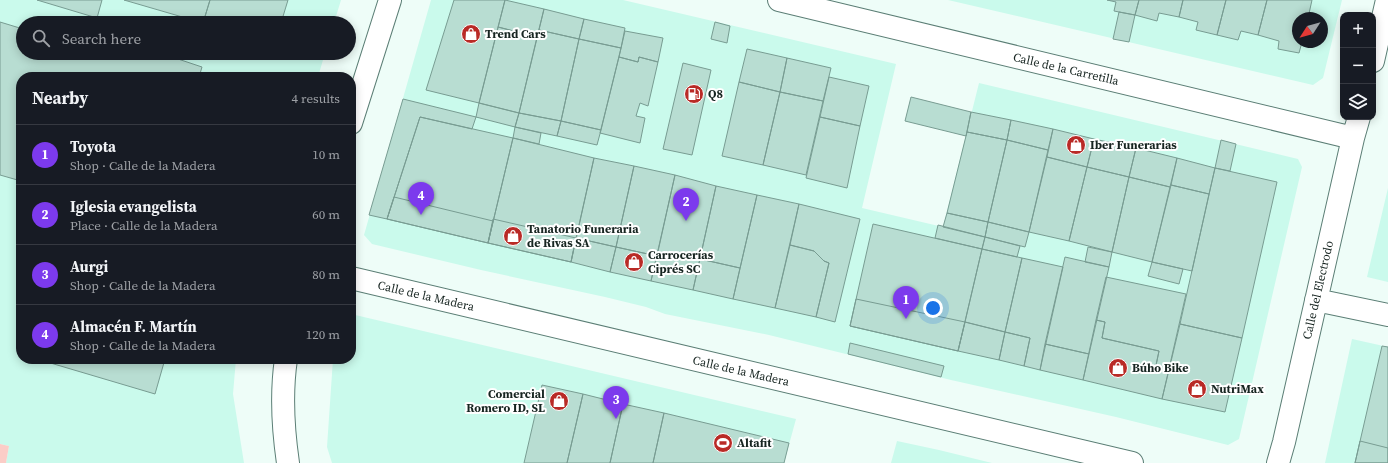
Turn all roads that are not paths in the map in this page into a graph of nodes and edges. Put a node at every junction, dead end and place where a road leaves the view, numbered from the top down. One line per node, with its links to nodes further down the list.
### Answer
1 (390, 0): 5 (street)
2 (779, 0): 7 (street, Calle de la Carretilla)
3 (1388, 0): 4 (street)
4 (1376, 49)
5 (356, 107)
6 (1358, 120): 7 (street, Calle del Electrodo)
7 (1353, 138): 9 (street, Calle del Electrodo)
8 (356, 279): 13 (street, Calle de la Madera)
9 (1316, 300): 10 (street); 14 (street, Calle del Electrodo)
10 (1388, 315)
11 (285, 364): 12 (street)
12 (288, 463)
13 (1132, 463)
14 (1278, 463)

